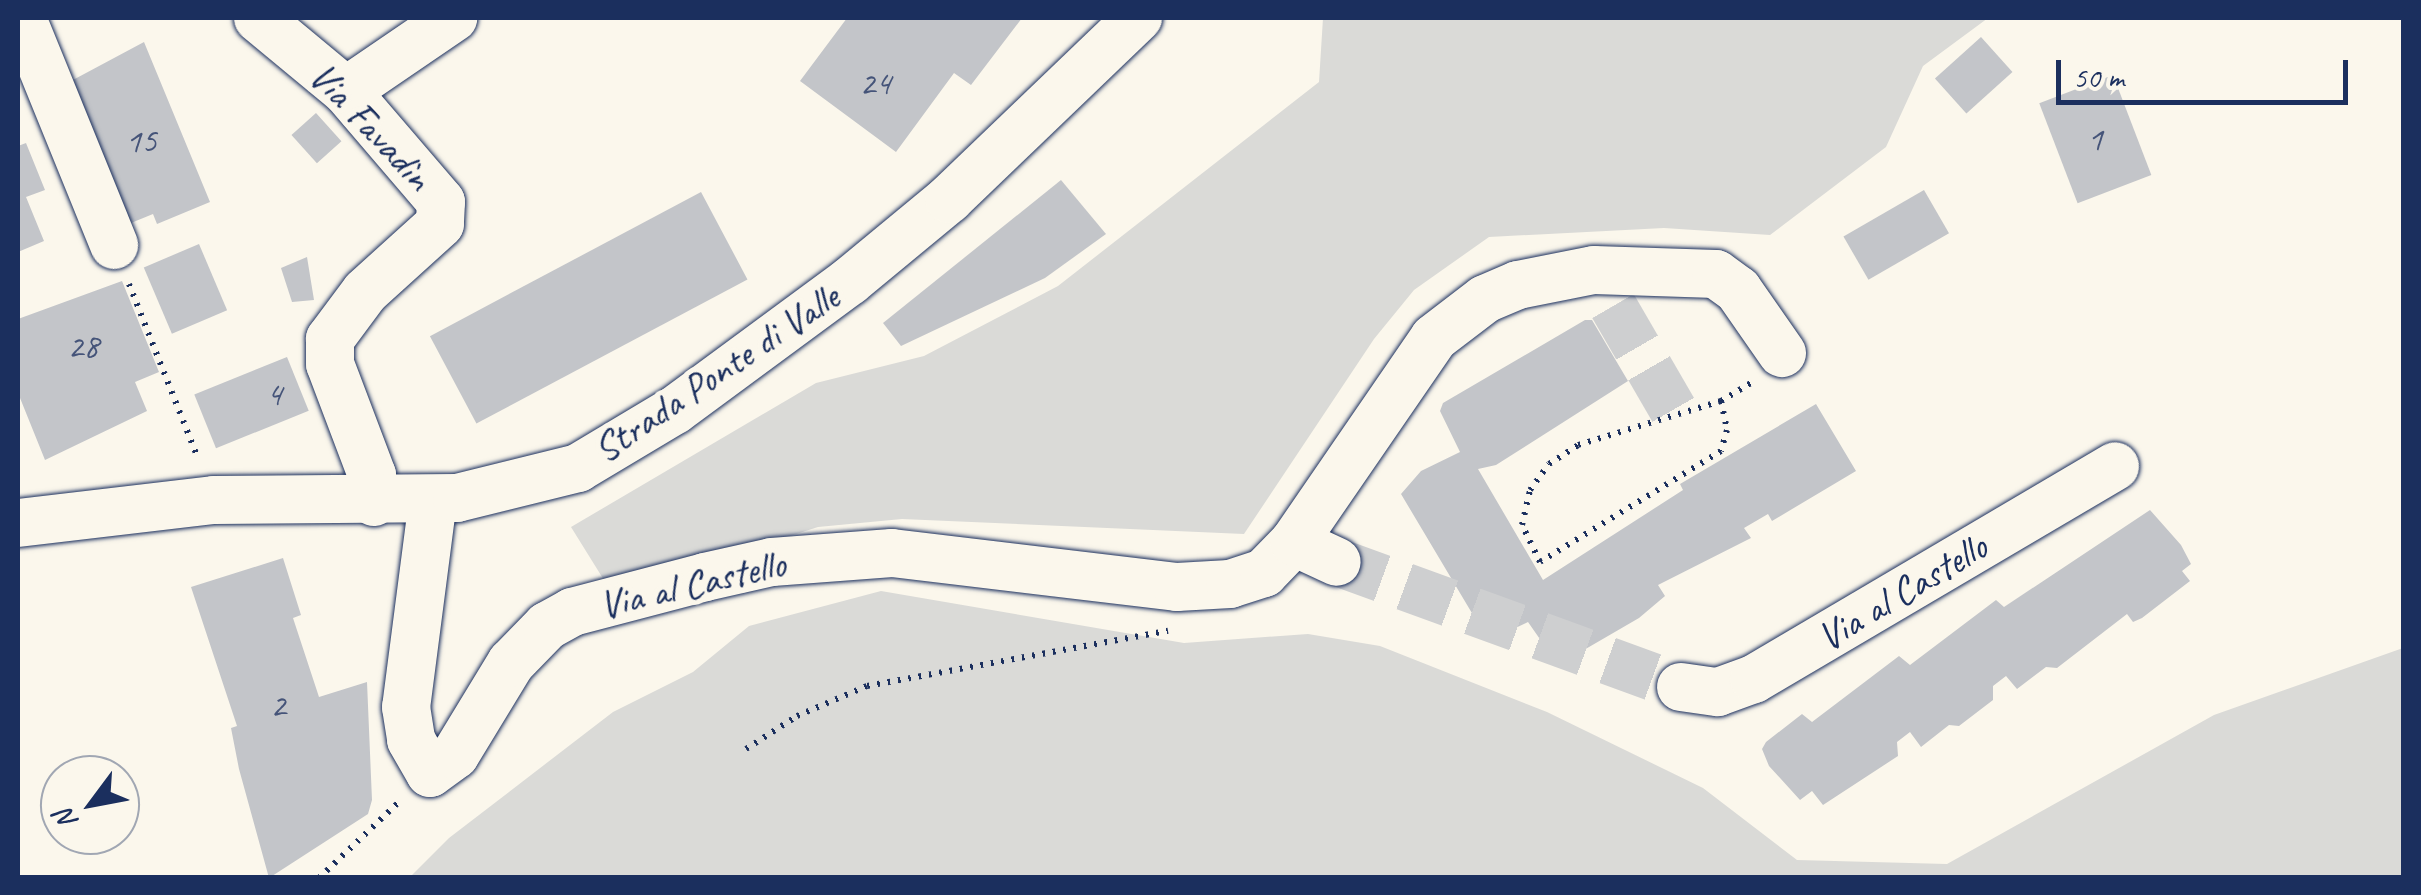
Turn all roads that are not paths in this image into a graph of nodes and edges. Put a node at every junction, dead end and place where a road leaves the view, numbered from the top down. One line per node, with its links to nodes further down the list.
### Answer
1 (22, 18): 6 (street)
2 (258, 18): 5 (street, Via Favadìn)
3 (453, 18): 5 (street)
4 (1138, 18): 9 (street, Strada Ponte di Valle)
5 (346, 91): 10 (street, Via Favadìn)
6 (114, 246)
7 (1782, 353): 12 (street, Via al Castello)
8 (2115, 466): 14 (street, Via al Castello)
9 (434, 500): 10 (street, Strada Ponte di Valle); 12 (street, Via al Castello)
10 (374, 502): 11 (street, Strada Ponte di Valle)
11 (18, 523)
12 (1294, 542): 13 (street)
13 (1337, 562)
14 (1681, 687)

